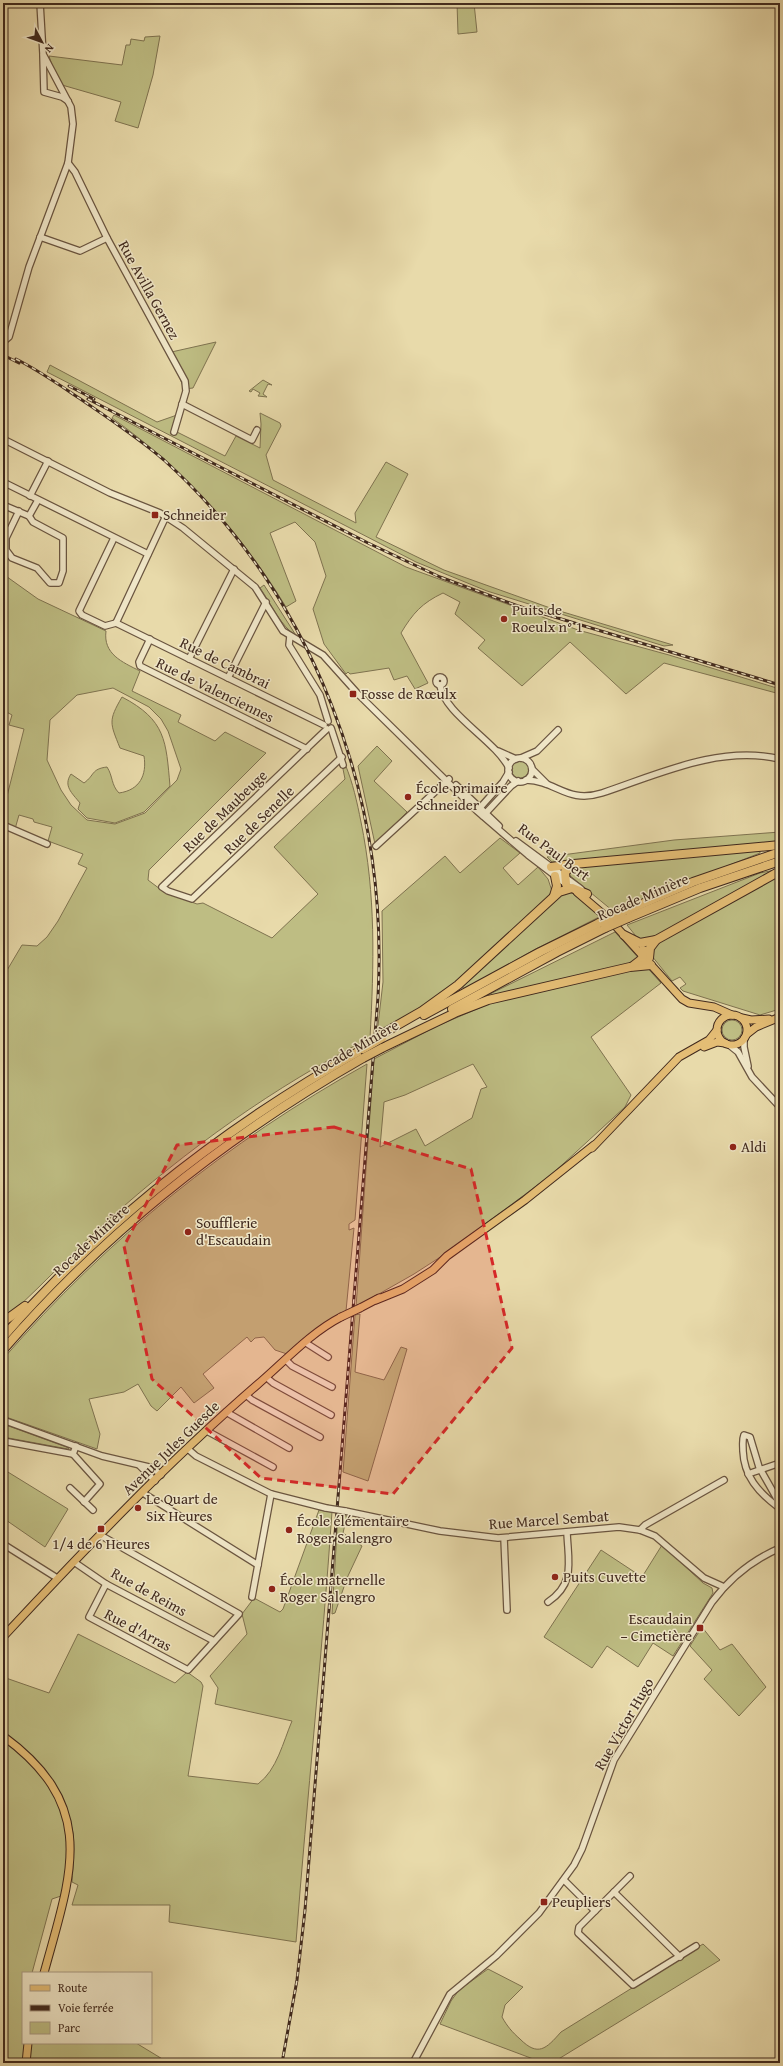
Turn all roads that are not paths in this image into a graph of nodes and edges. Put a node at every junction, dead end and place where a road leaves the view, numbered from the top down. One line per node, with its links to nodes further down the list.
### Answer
1 (40, 3): 4 (street)
2 (357, 3): 3 (street)
3 (392, 3)
4 (43, 54): 5 (street); 6 (street)
5 (62, 89): 6 (street); 7 (street)
6 (55, 95): 7 (street)
7 (69, 102): 8 (street)
8 (68, 163): 9 (street); 10 (street, Rue Avilla Gernez)
9 (40, 236): 10 (street); 11 (street)
10 (106, 238): 12 (street, Rue Avilla Gernez)
11 (3, 342)
12 (182, 404): 13 (street); 14 (street, Rue Avilla Gernez)
13 (257, 430)
14 (174, 432)
15 (3, 439): 16 (street, Rue Paul Bert)
16 (48, 462): 18 (street); 23 (street, Rue Paul Bert)
17 (3, 482): 18 (street)
18 (30, 496): 19 (street)
19 (38, 500): 22 (street); 24 (street)
20 (3, 505): 21 (street)
21 (19, 511): 22 (street); 22 (street)
22 (29, 516)
23 (166, 516): 25 (street); 26 (street, Rue Paul Bert)
24 (114, 538): 25 (street); 28 (street)
25 (148, 554): 28 (street)
26 (234, 569): 27 (street, Rue Paul Bert); 31 (street)
27 (266, 602): 29 (street, Rue Paul Bert); 32 (street)
28 (116, 623): 30 (street, Rue de Cambrai)
29 (290, 636): 34 (street); 45 (street, Rue Paul Bert)
30 (150, 639): 31 (street, Rue de Cambrai); 38 (street, Rue de Valenciennes)
31 (189, 659): 32 (street, Rue de Cambrai)
32 (228, 678): 34 (street, Rue de Cambrai)
33 (440, 685): 36 (street)
34 (328, 726): 38 (street, Rue de Maubeuge); 39 (street)
35 (558, 730): 37 (street)
36 (494, 748): 40 (street); 44 (street)
37 (541, 748): 40 (street); 43 (street)
38 (307, 749): 64 (street, Rue de Maubeuge)
39 (342, 757): 42 (street); 64 (street, Rue de Senelle)
40 (518, 758): 43 (street); 44 (street)
41 (780, 759): 48 (street)
42 (343, 765)
43 (532, 768): 46 (street); 48 (street)
44 (509, 770): 47 (street); 49 (street)
45 (448, 780): 49 (street, Rue Paul Bert); 54 (street)
46 (526, 780): 47 (street); 48 (street)
47 (518, 781): 50 (street)
48 (551, 786)
49 (478, 809): 50 (street, Rue Paul Bert)
50 (484, 815): 58 (street, Rue Paul Bert); 60 (street, Rue Paul Bert)
51 (3, 825): 52 (street)
52 (47, 844)
53 (780, 845): 57 (highway)
54 (376, 846)
55 (780, 852): 65 (highway, Rocade Minière)
56 (780, 861): 65 (highway, Rocade Minière)
57 (574, 864): 58 (highway); 61 (highway)
58 (551, 867): 61 (street, Rue Paul Bert)
59 (780, 871): 68 (highway)
60 (555, 876): 61 (street, Rue Paul Bert); 63 (highway)
61 (567, 883): 62 (highway); 62 (street, Rue Paul Bert); 63 (highway); 67 (main road, Rue Paul Bert)
62 (587, 894): 69 (main road, Rue Paul Bert)
63 (554, 896): 76 (highway)
64 (192, 899)
65 (625, 915): 66 (highway, Rocade Minière, bridge)
66 (602, 926): 76 (highway, Rocade Minière); 79 (highway, Rocade Minière)
67 (624, 934): 69 (highway); 70 (main road, Rue Paul Bert)
68 (656, 940): 69 (highway); 70 (highway)
69 (636, 942): 70 (main road, Rue Paul Bert)
70 (646, 957): 71 (main road, Rue Paul Bert); 79 (highway)
71 (707, 1006): 72 (main road, Rue Paul Bert); 75 (main road)
72 (732, 1015): 74 (main road); 75 (main road)
73 (779, 1017): 74 (main road); 77 (main road)
74 (742, 1018): 77 (main road)
75 (718, 1027): 78 (main road); 80 (main road, Avenue Jules Guesde)
76 (382, 1036): 83 (highway, Rocade Minière, bridge)
77 (745, 1036): 78 (main road); 81 (street)
78 (726, 1043): 80 (main road, Avenue Jules Guesde); 81 (street)
79 (382, 1048): 87 (highway, Rocade Minière, bridge)
80 (669, 1067): 86 (main road, Avenue Jules Guesde, bridge)
81 (750, 1074): 82 (street)
82 (780, 1107)
83 (67, 1269): 84 (highway); 85 (highway, Rocade Minière)
84 (3, 1322)
85 (3, 1337)
86 (306, 1343): 88 (street); 89 (main road, Avenue Jules Guesde)
87 (3, 1350)
88 (328, 1357)
89 (286, 1360): 90 (main road, Avenue Jules Guesde); 91 (street)
90 (266, 1378): 92 (main road, Avenue Jules Guesde); 94 (street)
91 (332, 1387)
92 (246, 1395): 93 (main road, Avenue Jules Guesde); 97 (street)
93 (226, 1412): 96 (main road, Avenue Jules Guesde); 100 (street)
94 (331, 1415)
95 (3, 1420): 99 (street)
96 (207, 1431): 101 (main road, Avenue Jules Guesde); 105 (street)
97 (320, 1437)
98 (3, 1441): 102 (street)
99 (76, 1446): 102 (street); 104 (street)
100 (289, 1448)
101 (188, 1449): 108 (main road, Avenue Jules Guesde); 113 (street, Rue Marcel Sembat)
102 (73, 1454): 114 (street)
103 (780, 1463): 106 (street)
104 (140, 1466): 108 (street); 110 (street)
105 (273, 1468)
106 (761, 1469): 107 (street); 107 (street); 115 (street)
107 (748, 1474): 115 (street)
108 (161, 1476): 110 (main road, Avenue Jules Guesde)
109 (724, 1480): 117 (street)
110 (155, 1481): 112 (main road, Avenue Jules Guesde)
111 (70, 1488): 114 (street)
112 (143, 1493): 119 (main road, Avenue Jules Guesde); 124 (street)
113 (272, 1494): 120 (street, Rue Marcel Sembat, bridge); 124 (street)
114 (84, 1502): 116 (street)
115 (779, 1508)
116 (93, 1510)
117 (640, 1530): 118 (street, Rue Marcel Sembat); 127 (street, Rue Marcel Sembat)
118 (567, 1532): 120 (street, Rue Marcel Sembat); 129 (street)
119 (100, 1535): 123 (main road, Avenue Jules Guesde); 132 (street)
120 (504, 1538): 130 (street)
121 (3, 1544): 125 (street)
122 (780, 1548): 127 (street, Rue Victor Hugo)
123 (74, 1562): 125 (main road, Avenue Jules Guesde); 126 (street, Rue de Reims)
124 (258, 1565): 128 (street)
125 (57, 1578): 131 (main road, Avenue Jules Guesde)
126 (106, 1584): 132 (street, Rue de Reims); 132 (street, Rue d'Arras)
127 (724, 1587): 135 (street, Rue Victor Hugo)
128 (252, 1597)
129 (548, 1602)
130 (507, 1610)
131 (3, 1637)
132 (214, 1641)
133 (3, 1736): 140 (main road)
134 (630, 1876): 136 (street)
135 (564, 1880): 137 (street); 143 (street, Rue Victor Hugo)
136 (614, 1892): 137 (street); 139 (street)
137 (595, 1911): 139 (street)
138 (696, 1946): 139 (street)
139 (680, 1956)
140 (44, 1972)
141 (28, 2044): 142 (main road)
142 (26, 2063)
143 (413, 2063)

